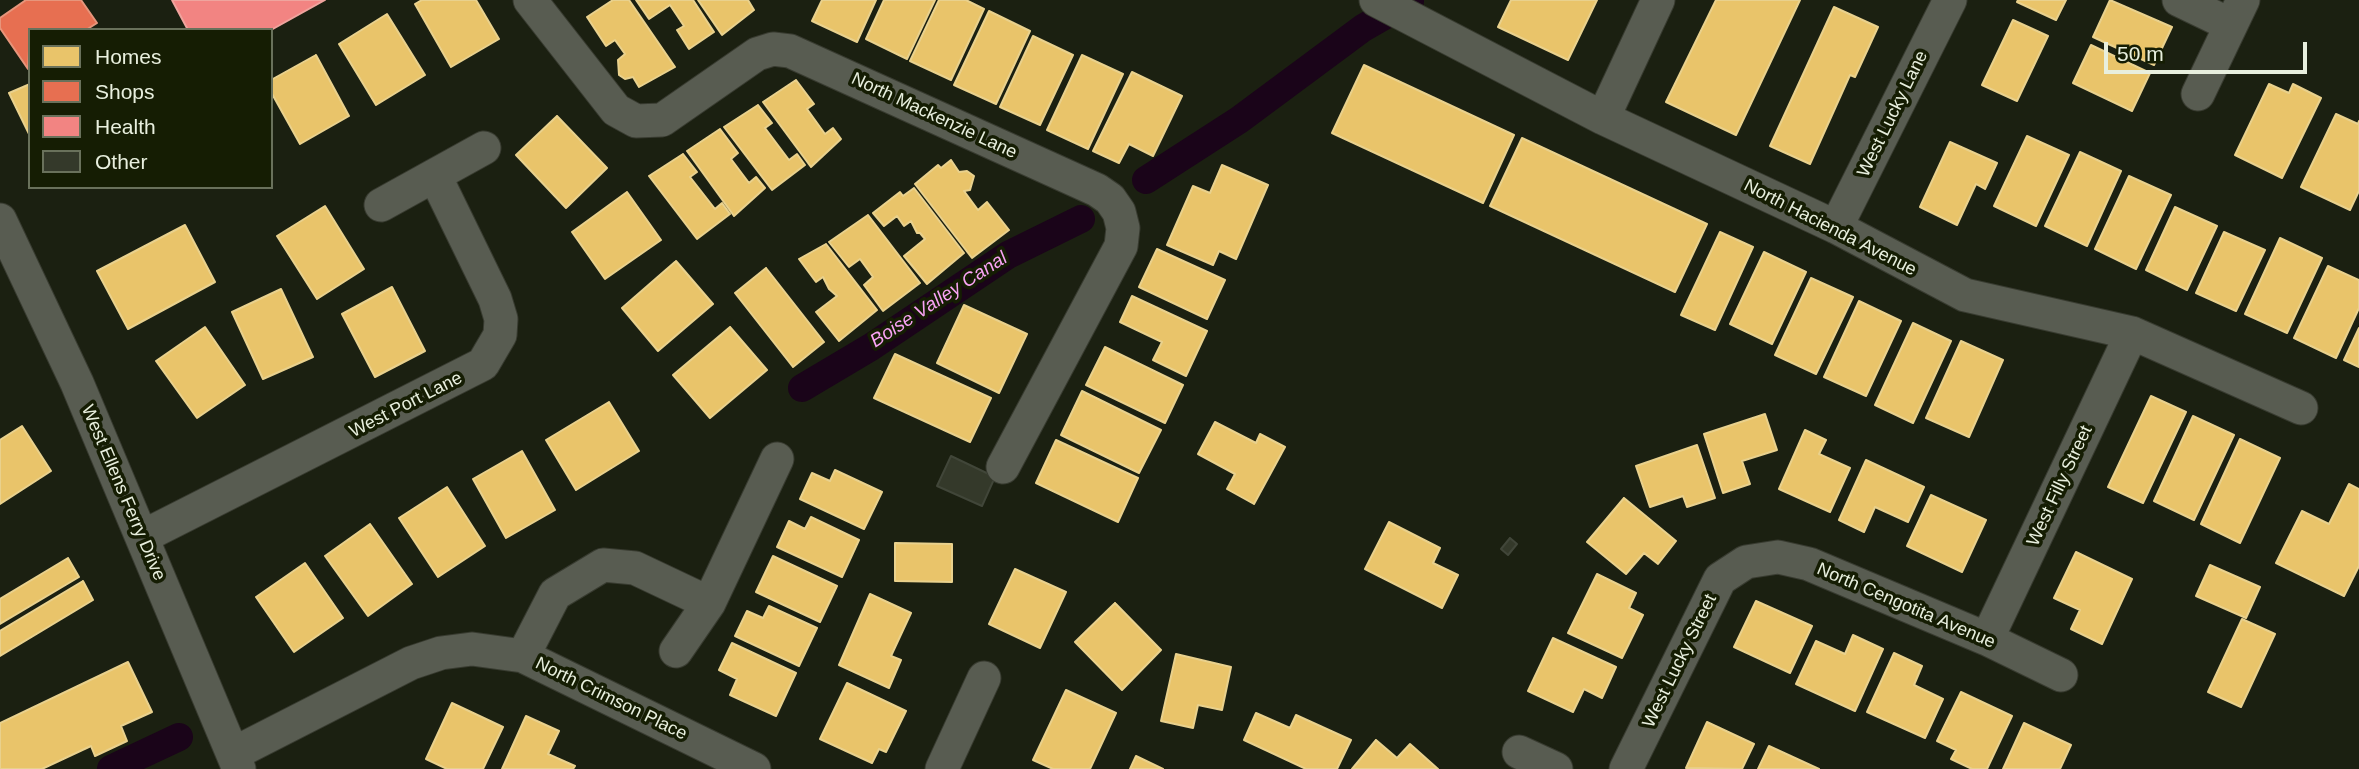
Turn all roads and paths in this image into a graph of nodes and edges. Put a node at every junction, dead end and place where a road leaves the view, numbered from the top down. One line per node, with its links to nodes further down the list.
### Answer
1 (530, 0): 17 (street, North Mackenzie Lane)
2 (1376, 0): 8 (street, North Hacienda Avenue)
3 (1658, 0): 8 (street)
4 (1950, 0): 13 (street, West Lucky Lane)
5 (2179, 0): 6 (street)
6 (2237, 13): 7 (street)
7 (2198, 94)
8 (1603, 118): 13 (street, North Hacienda Avenue)
9 (484, 148): 10 (street)
10 (435, 176): 11 (street); 18 (street, West Port Lane)
11 (381, 205)
12 (0, 220): 18 (street, West Ellens Ferry Drive)
13 (1836, 228): 14 (street, North Hacienda Avenue)
14 (2132, 333): 15 (street, North Hacienda Avenue); 21 (street, West Filly Street)
15 (2301, 408)
16 (777, 459): 20 (street)
17 (1003, 467)
18 (142, 537): 27 (street, West Ellens Ferry Drive)
19 (1746, 562): 21 (street, North Cengotita Avenue); 31 (street, West Lucky Street)
20 (709, 604): 22 (street); 23 (street)
21 (1987, 639): 24 (street, North Cengotita Avenue)
22 (676, 651)
23 (523, 656): 27 (street, North Crimson Place); 28 (street, North Crimson Place)
24 (2061, 675)
25 (984, 678): 29 (street)
26 (1519, 752): 30 (street)
27 (236, 762)
28 (754, 769)
29 (942, 769)
30 (1556, 769)
31 (1626, 769)

